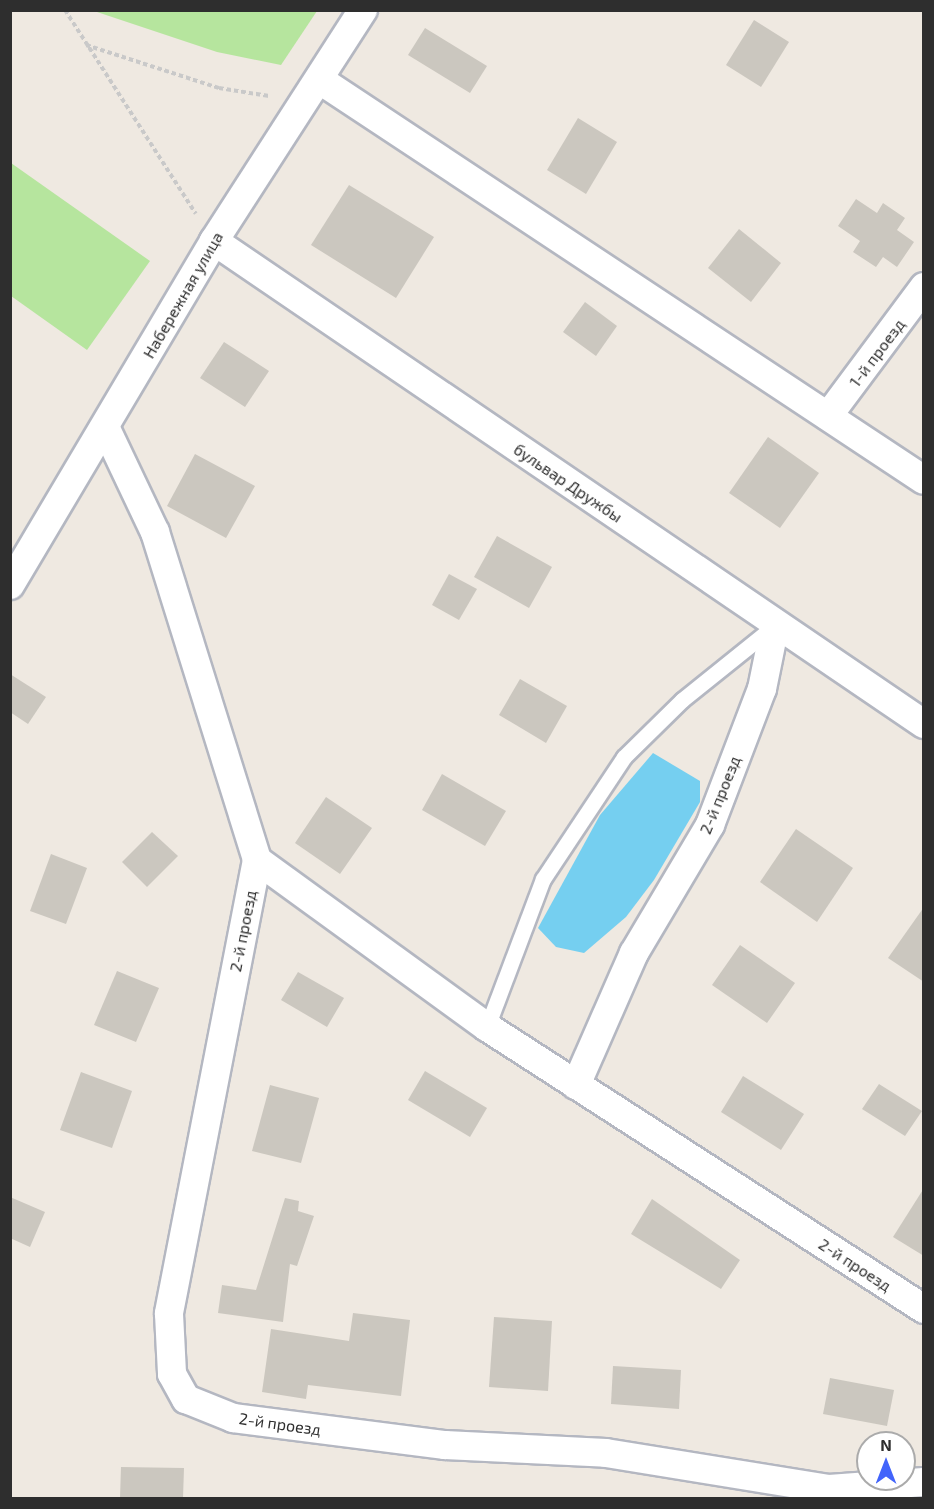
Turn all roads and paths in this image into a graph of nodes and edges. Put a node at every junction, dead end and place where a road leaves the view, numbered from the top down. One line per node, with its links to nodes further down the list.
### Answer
1 (65, 10): 3 (path)
2 (363, 10): 4 (street, Набережная улица)
3 (86, 45): 4 (path); 5 (path)
4 (313, 90): 5 (street, Набережная улица); 7 (street)
5 (214, 242): 8 (street, Набережная улица); 11 (street, бульвар Дружбы)
6 (924, 287): 7 (street, 1-й проезд)
7 (828, 416): 9 (street)
8 (106, 429): 10 (street, Набережная улица); 13 (street, 2-й проезд)
9 (924, 480)
10 (10, 585)
11 (775, 625): 12 (street, бульвар Дружбы); 14 (lane); 15 (street, 2-й проезд)
12 (924, 724)
13 (257, 860): 14 (street, 2-й проезд); 17 (street, 2-й проезд)
14 (487, 1027): 15 (street, 2-й проезд)
15 (576, 1085): 16 (street, 2-й проезд)
16 (924, 1310)
17 (924, 1482)

